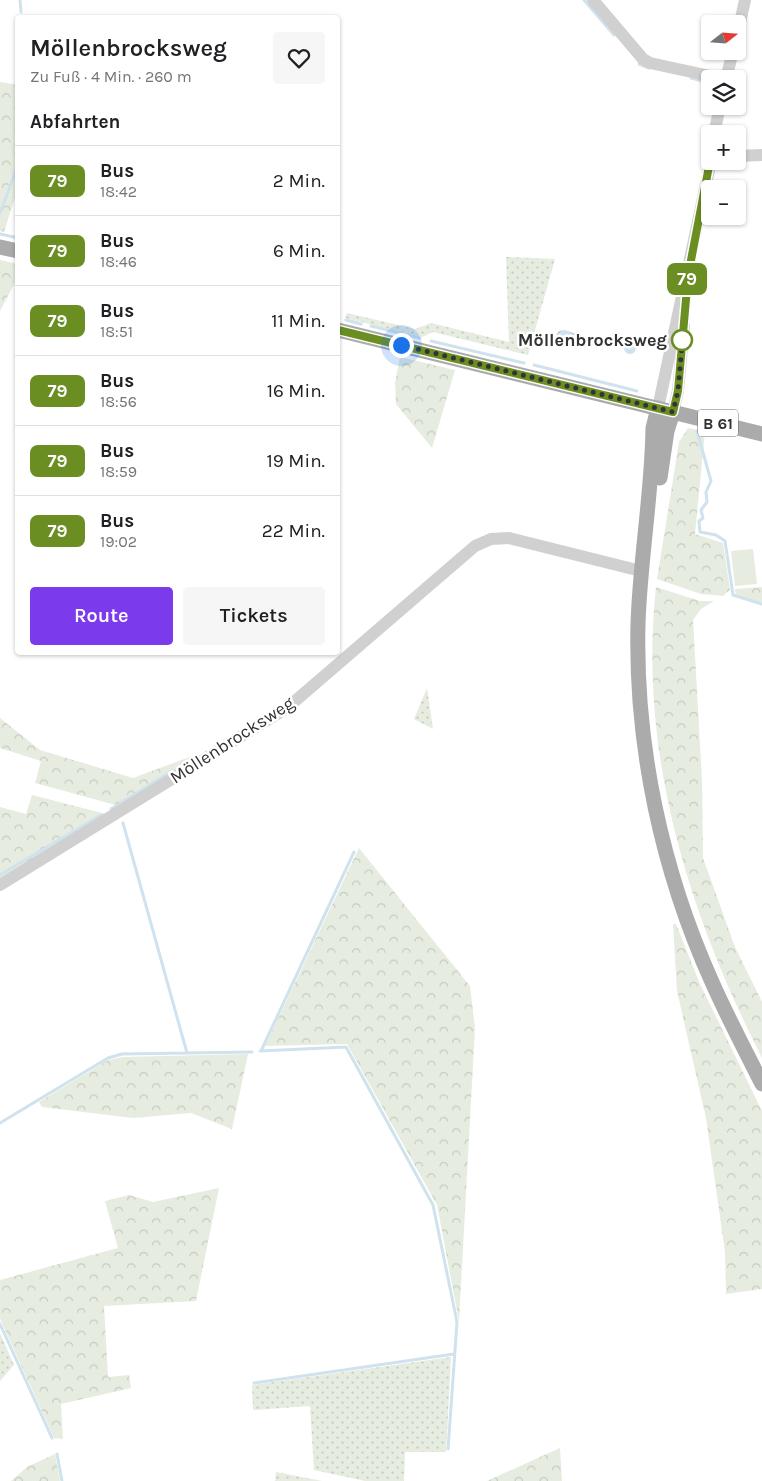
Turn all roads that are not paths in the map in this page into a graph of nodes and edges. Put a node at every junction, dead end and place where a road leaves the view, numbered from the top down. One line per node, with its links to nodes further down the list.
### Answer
1 (592, 0): 4 (street)
2 (745, 0): 3 (street)
3 (742, 15)
4 (701, 74)
5 (762, 155): 6 (street)
6 (746, 156)
7 (708, 170): 11 (street)
8 (0, 247): 9 (main road)
9 (15, 250)
10 (340, 330): 11 (main road, B 61)
11 (666, 410): 12 (main road, B 61); 13 (main road)
12 (762, 434)
13 (642, 568): 14 (street, Möllenbrocksweg); 15 (main road)
14 (0, 885)
15 (762, 1084)

